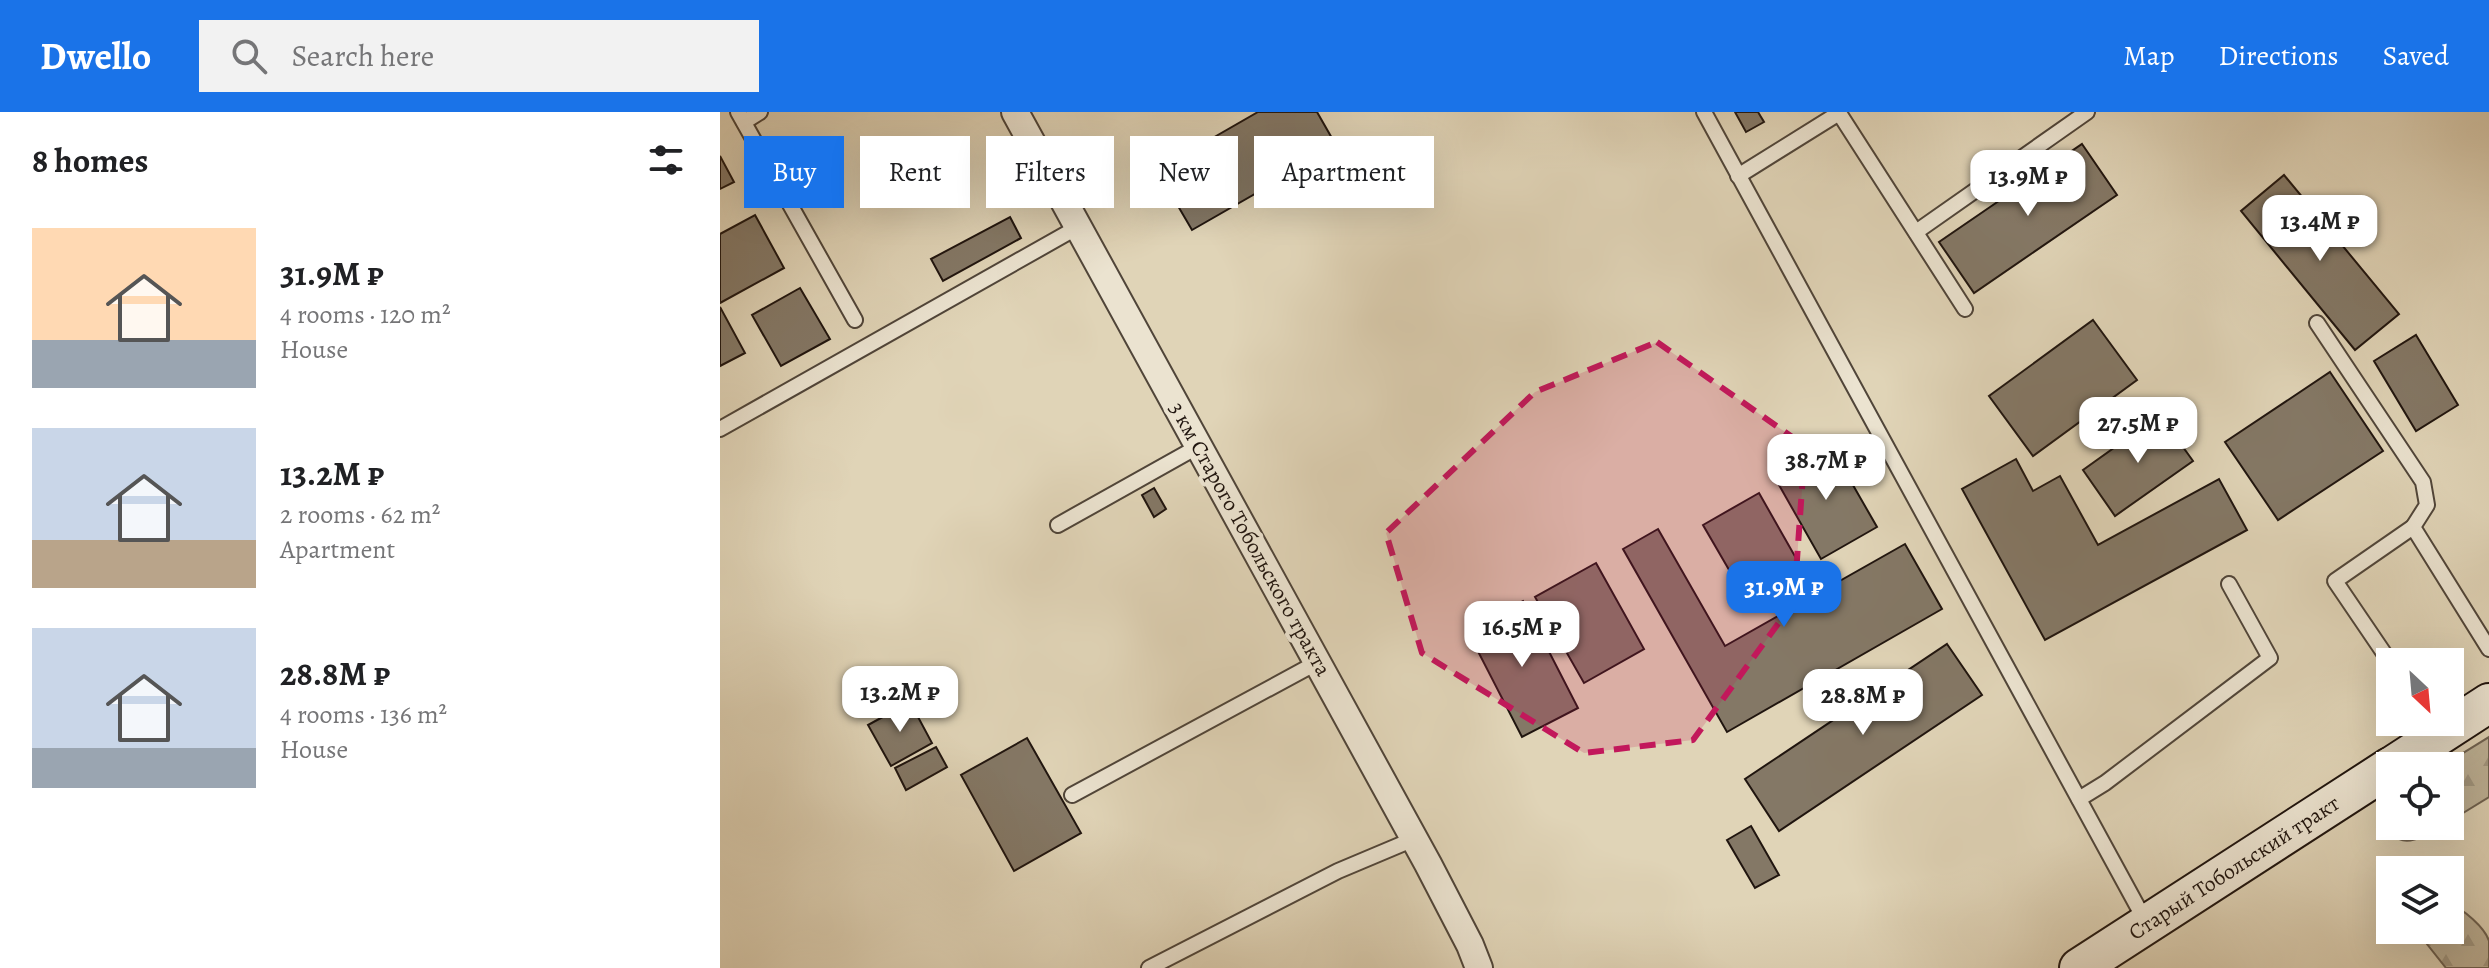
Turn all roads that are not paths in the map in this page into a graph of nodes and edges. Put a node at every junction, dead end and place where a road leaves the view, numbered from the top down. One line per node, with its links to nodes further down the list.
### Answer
1 (760, 112): 6 (lane)
2 (1015, 112): 8 (street, 3 км Старого Тобольского тракта)
3 (1704, 112): 7 (lane)
4 (1840, 112): 7 (lane); 9 (lane)
5 (2087, 112): 9 (lane)
6 (741, 117): 11 (lane)
7 (1738, 176): 27 (lane)
8 (1078, 227): 13 (lane); 14 (street, 3 км Старого Тобольского тракта)
9 (1916, 232): 10 (lane)
10 (1965, 309)
11 (855, 320)
12 (2317, 323): 16 (lane)
13 (720, 429)
14 (1199, 446): 15 (lane); 20 (street, 3 км Старого Тобольского тракта)
15 (1058, 525)
16 (2413, 527): 18 (lane); 19 (lane)
17 (2229, 584): 27 (lane)
18 (2380, 648)
19 (2489, 649)
20 (1318, 662): 26 (lane); 28 (street, 3 км Старого Тобольского тракта)
21 (2489, 703): 22 (street, Старый Тобольский тракт)
22 (2464, 715)
23 (2427, 736): 24 (street, Старый Тобольский тракт)
24 (2408, 752)
25 (2376, 777): 29 (street, Старый Тобольский тракт)
26 (1072, 795)
27 (2079, 799): 29 (lane)
28 (1414, 839): 30 (lane); 31 (street, 3 км Старого Тобольского тракта)
29 (2147, 925): 32 (street, Старый Тобольский тракт)
30 (1149, 968)
31 (1479, 968)
32 (2079, 968)

